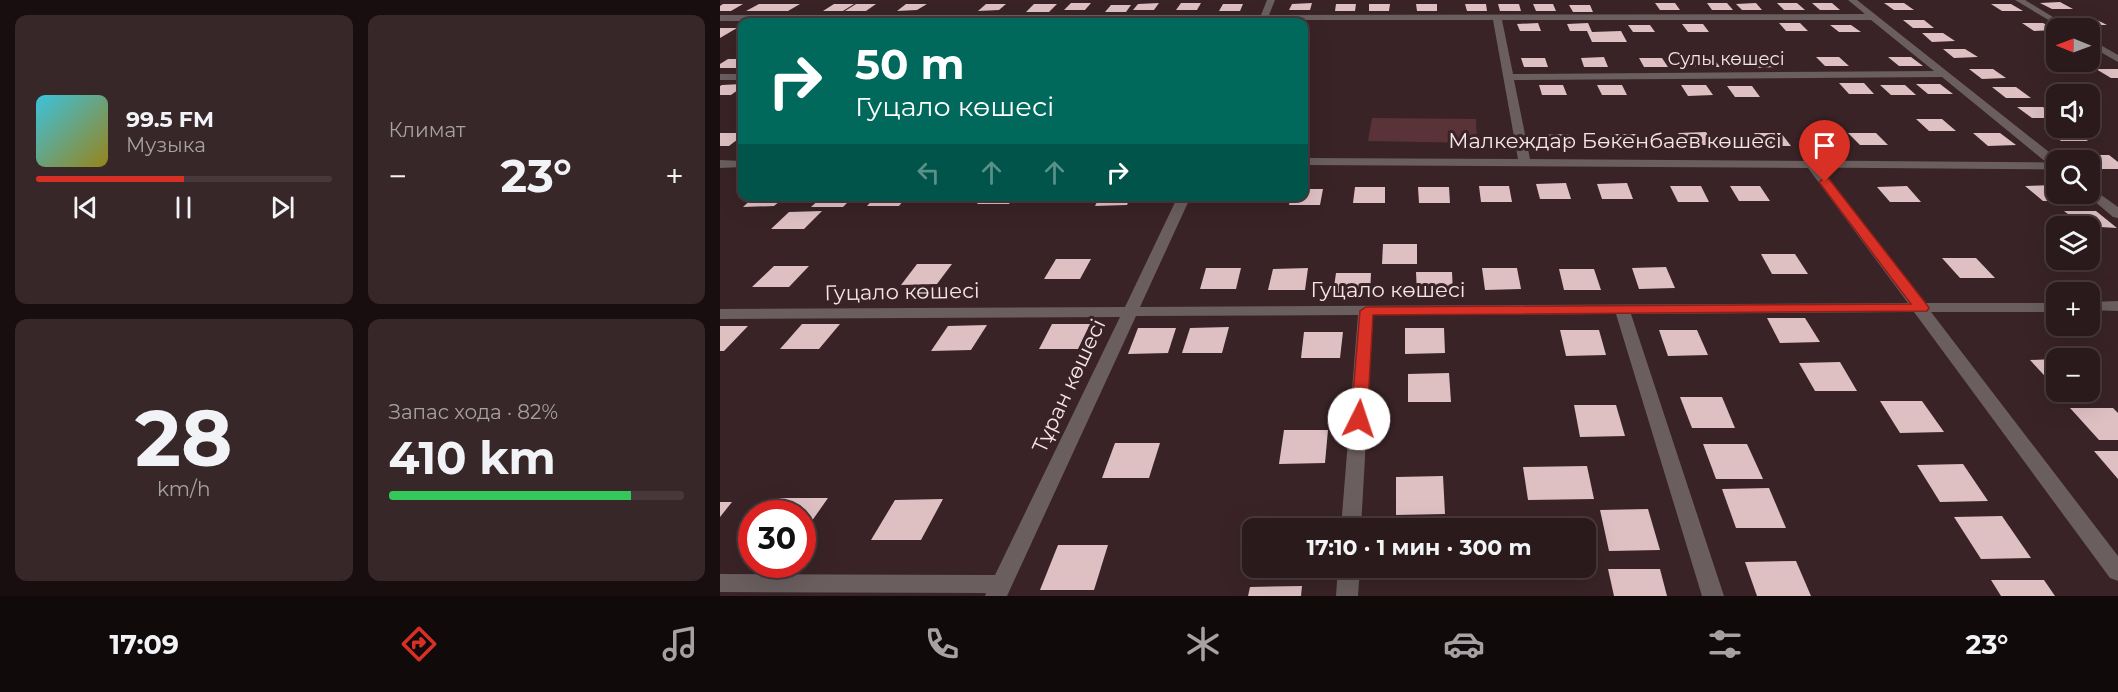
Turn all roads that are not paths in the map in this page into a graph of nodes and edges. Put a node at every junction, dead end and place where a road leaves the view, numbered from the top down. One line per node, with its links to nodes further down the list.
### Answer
1 (1271, 0): 8 (street)
2 (1852, 0): 5 (street)
3 (2019, 0): 9 (street)
4 (1497, 17): 5 (street); 10 (street); 16 (street)
5 (1873, 17): 13 (street)
6 (720, 18): 7 (street)
7 (738, 18)
8 (1263, 18)
9 (2050, 18)
10 (1308, 19)
11 (2100, 48): 12 (street)
12 (2118, 59)
13 (1944, 74): 16 (street, Сулы көшесі); 17 (street)
14 (720, 77): 15 (street)
15 (738, 77)
16 (1508, 77): 21 (street)
17 (2046, 157)
18 (1308, 162): 21 (street, Малкеждар Бөкенбаев көшесі)
19 (720, 164): 20 (street)
20 (738, 164)
21 (1525, 164): 22 (street, Малкеждар Бөкенбаев көшесі)
22 (1811, 164): 23 (lane); 30 (street, Малкеждар Бөкенбаев көшесі)
23 (2046, 165)
24 (2100, 199): 26 (street)
25 (1183, 201): 32 (street, Тұран көшесі)
26 (2118, 214)
27 (2100, 306): 28 (street)
28 (2118, 306)
29 (2046, 307): 30 (street, Гуцало көшесі)
30 (1922, 308): 31 (street, Гуцало көшесі); 36 (street, Малкеждар Бөкенбаев көшесі)
31 (1622, 310): 33 (street, Гуцало көшесі); 41 (street)
32 (1130, 311): 33 (street, Гуцало көшесі); 34 (street, Гуцало көшесі); 39 (street, Тұран көшесі)
33 (1366, 311): 35 (street)
34 (720, 314)
35 (1353, 518)
36 (2118, 572)
37 (1348, 578): 40 (street)
38 (720, 583): 39 (street)
39 (999, 590)
40 (1347, 596)
41 (1713, 596)

